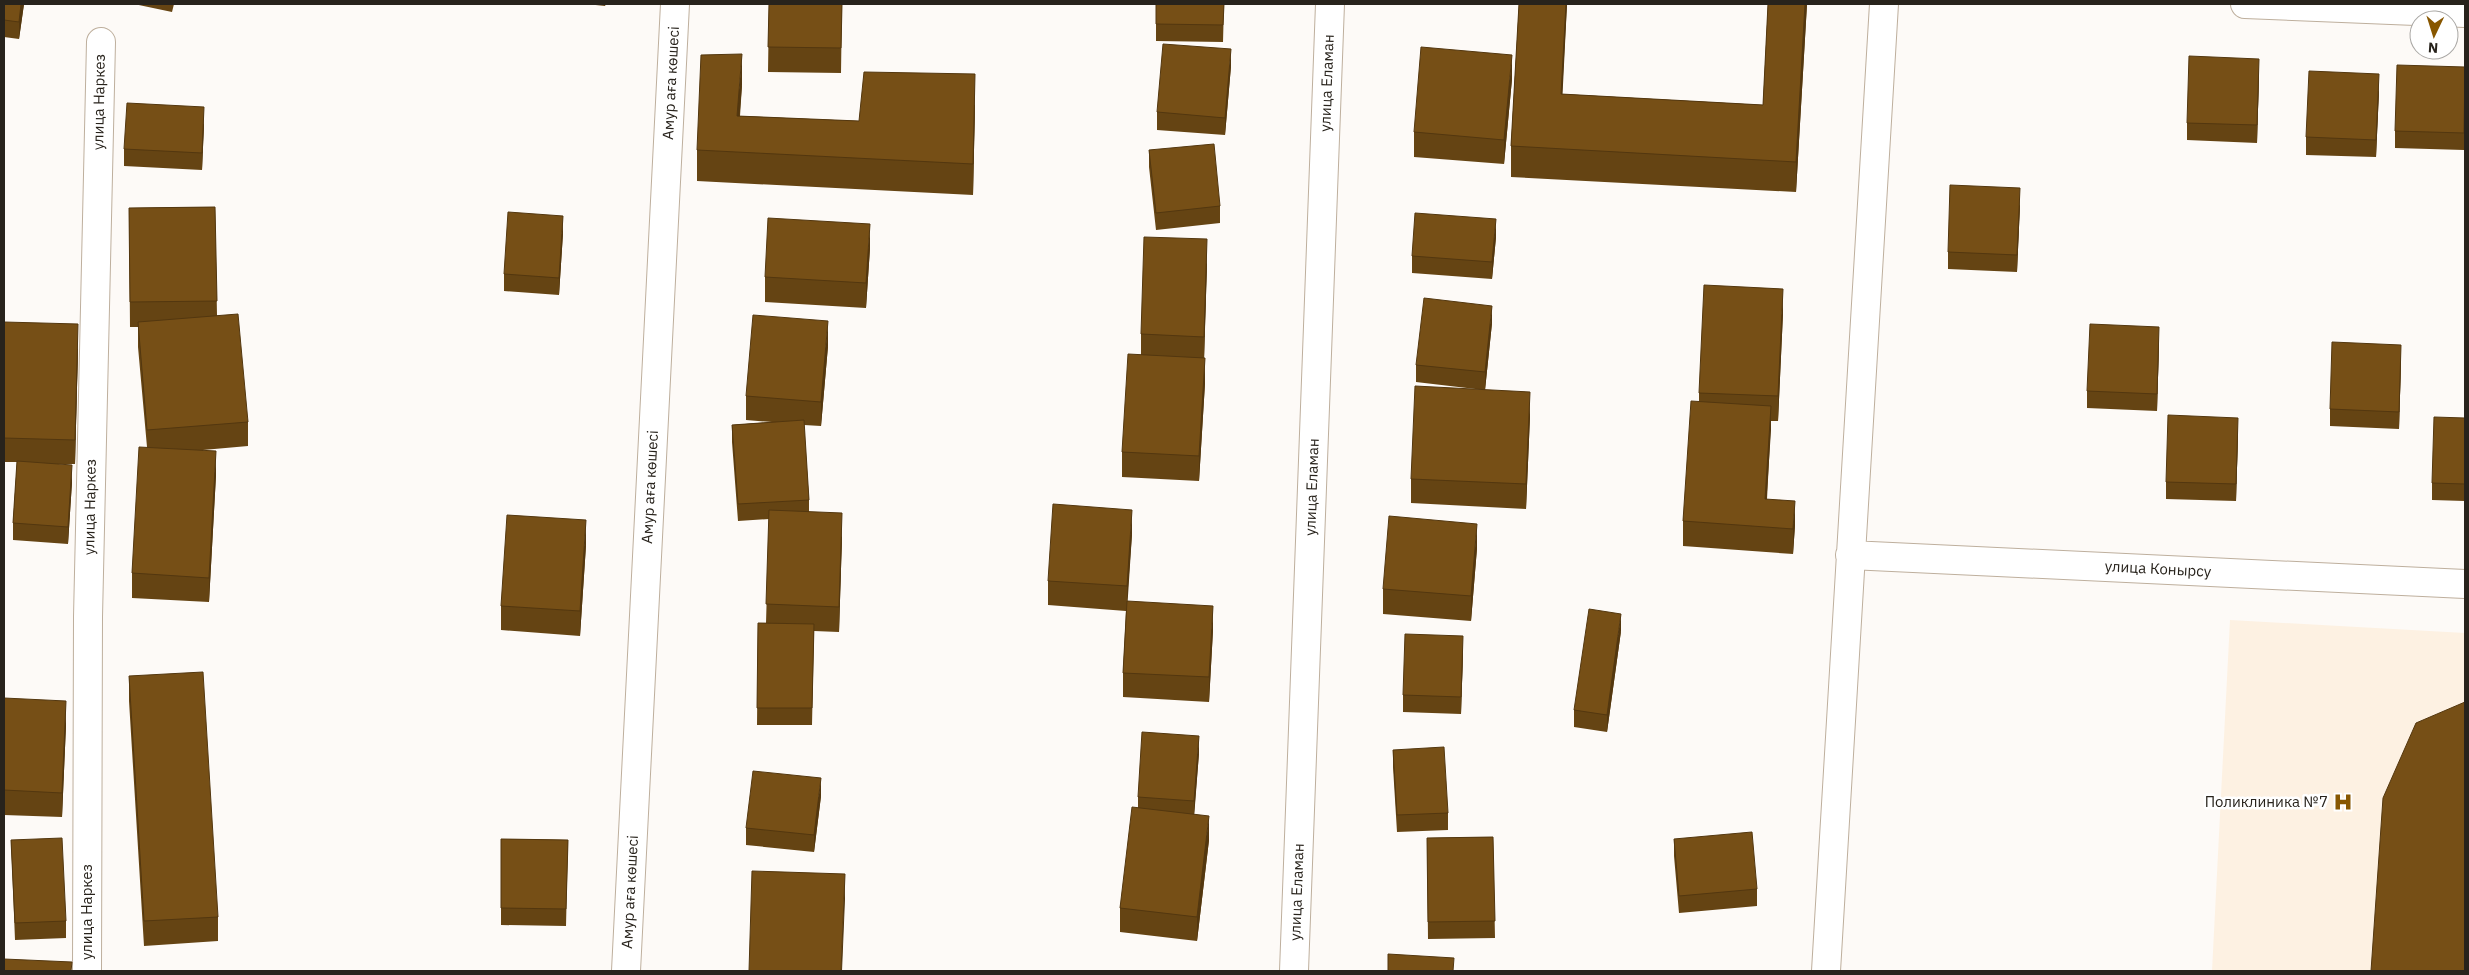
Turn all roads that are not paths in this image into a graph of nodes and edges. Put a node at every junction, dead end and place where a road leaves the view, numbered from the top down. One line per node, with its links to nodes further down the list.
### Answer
1 (675, 4): 10 (street, Амур аға көшесі)
2 (1330, 4): 11 (street, улица Еламан)
3 (1884, 4): 7 (street)
4 (2245, 4): 5 (street)
5 (2465, 12)
6 (101, 42): 9 (street, улица Наркез)
7 (1850, 554): 8 (street, улица Конырсу); 12 (street)
8 (2465, 584)
9 (86, 971)
10 (626, 971)
11 (1294, 971)
12 (1826, 971)

